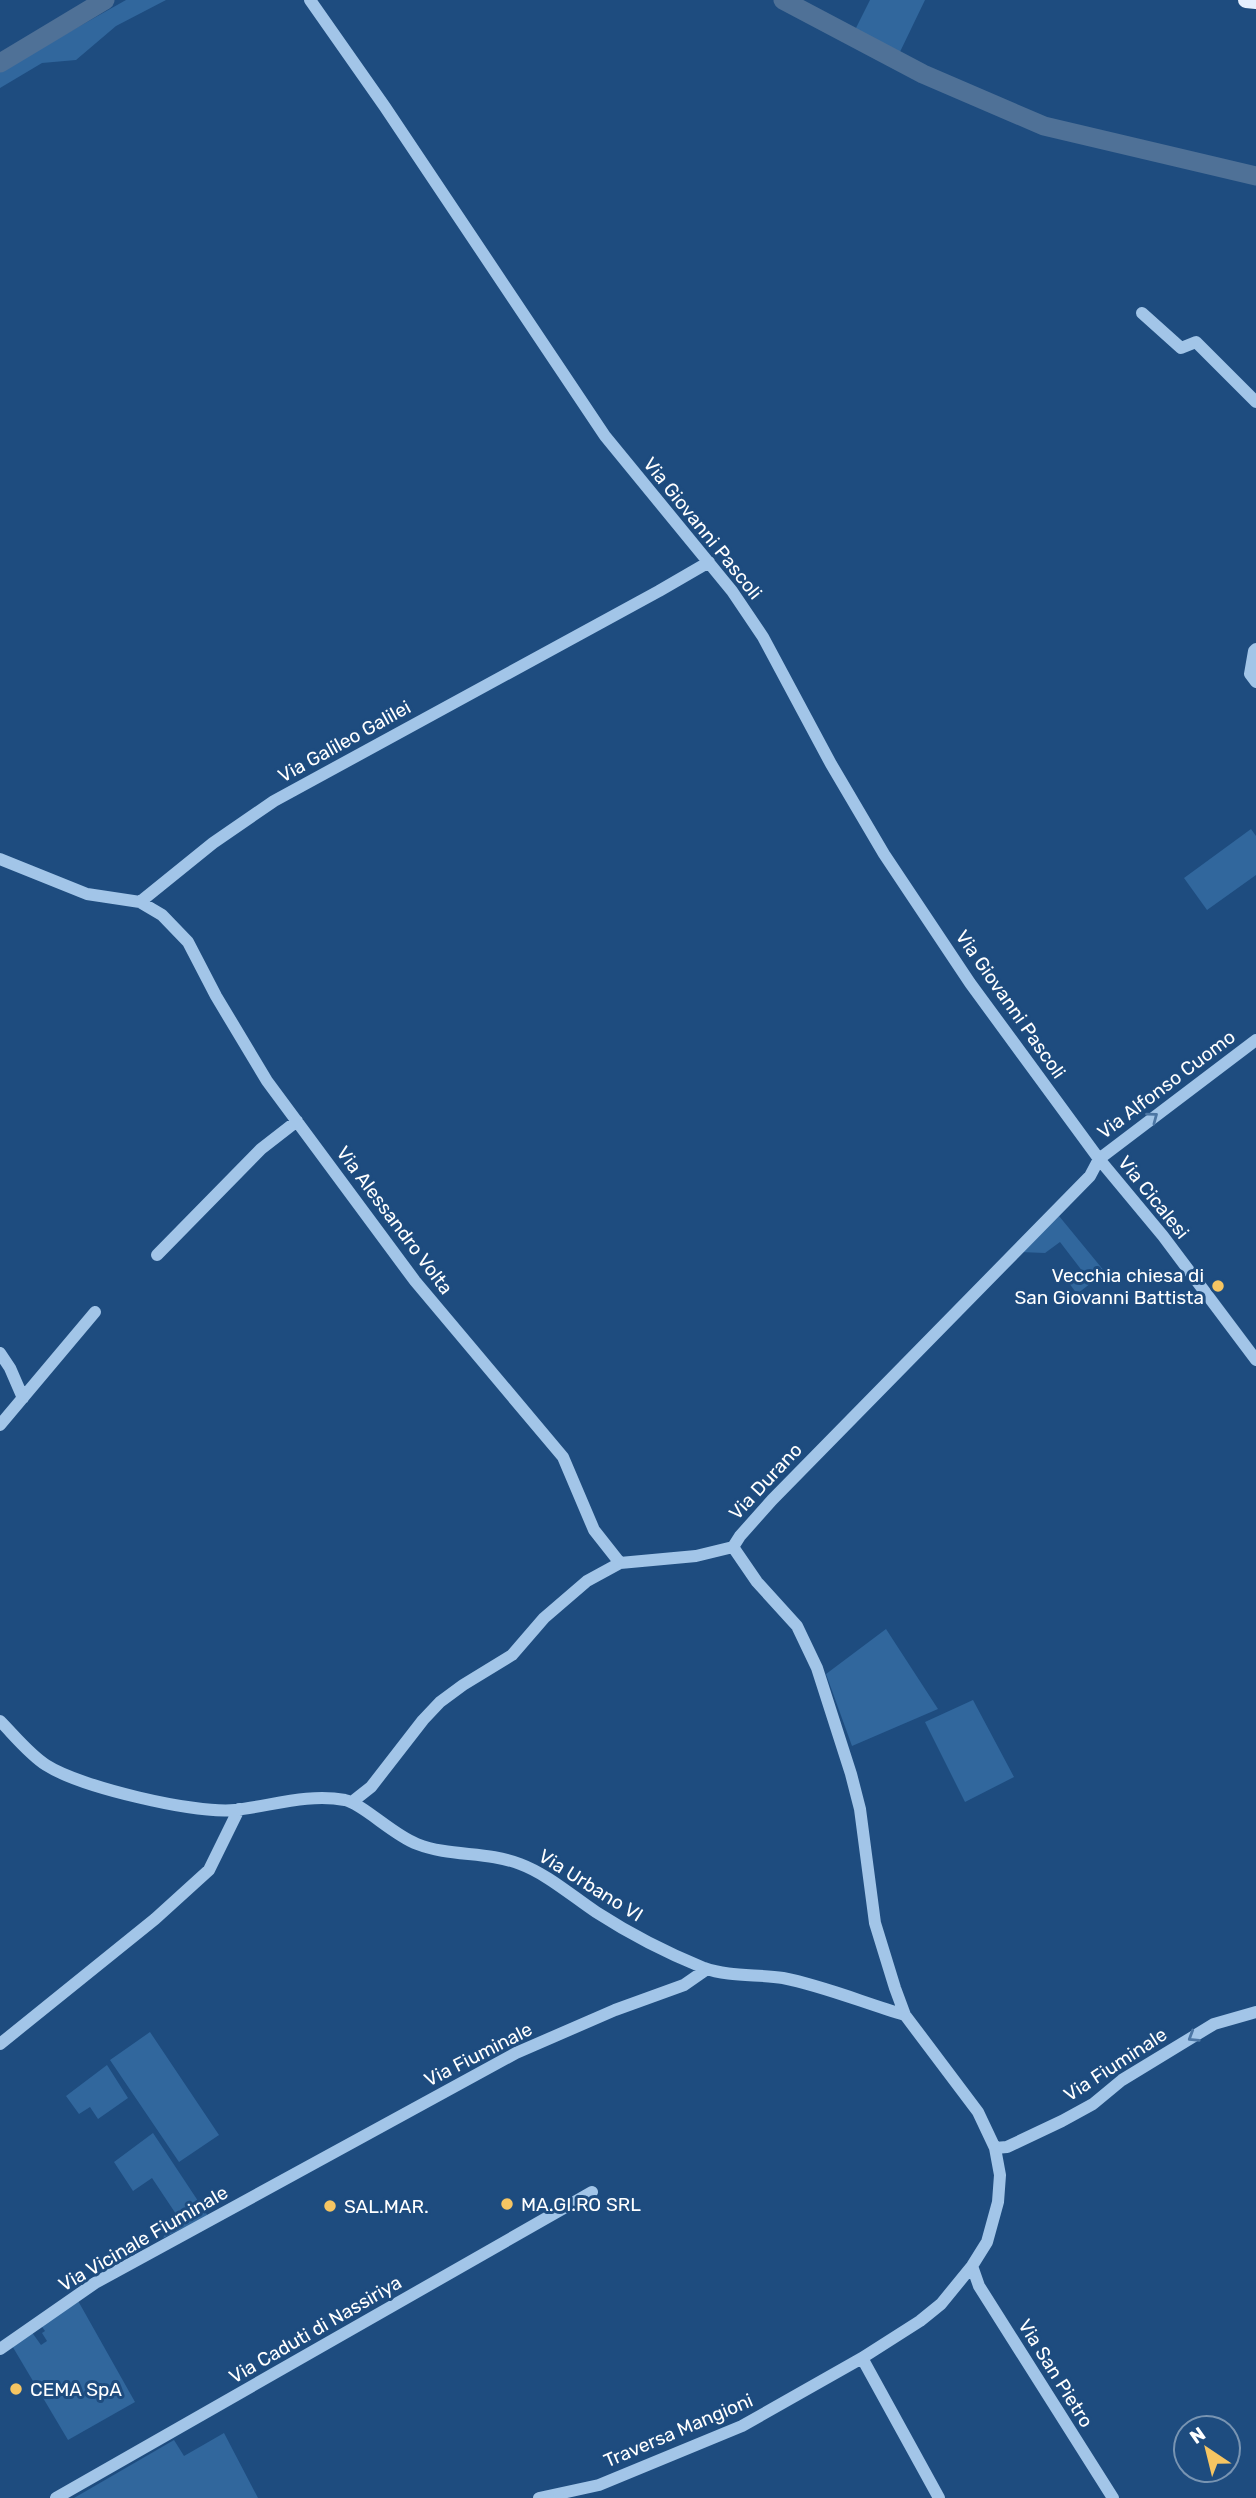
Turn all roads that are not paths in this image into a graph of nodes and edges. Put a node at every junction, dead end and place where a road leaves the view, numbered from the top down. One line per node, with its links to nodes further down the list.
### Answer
1 (310, 0): 6 (street, Via Giovanni Pascoli)
2 (1246, 0): 3 (main road)
3 (1256, 1)
4 (1142, 313): 5 (street)
5 (1256, 402)
6 (709, 562): 10 (street, Via Galileo Galilei); 13 (street, Via Giovanni Pascoli)
7 (1256, 649): 8 (street)
8 (1256, 682)
9 (0, 859): 10 (street)
10 (140, 902): 12 (street, Via Alessandro Volta)
11 (1256, 1040): 13 (street, Via Alfonso Cuomo, one-way to 11)
12 (297, 1121): 14 (street); 21 (street, Via Alessandro Volta)
13 (1099, 1159): 17 (street, Via Cicalesi); 20 (street, Via Durano)
14 (157, 1255)
15 (95, 1312): 18 (street)
16 (0, 1353): 18 (street)
17 (1256, 1360)
18 (23, 1398): 19 (street)
19 (0, 1425)
20 (733, 1547): 21 (street, Via Durano); 27 (street)
21 (620, 1563): 23 (street, Via Durano)
22 (0, 1721): 24 (street, Via Urbano VI)
23 (352, 1802): 24 (street, Via Urbano VI); 25 (street, Via Urbano VI)
24 (240, 1810): 28 (street)
25 (707, 1969): 27 (street, Via Urbano VI); 30 (street, Via Fiuminale)
26 (1256, 2012): 29 (street, Via Fiuminale, one-way to 29)
27 (905, 2015): 29 (street)
28 (0, 2044)
29 (995, 2148): 32 (street)
30 (272, 2187): 33 (street, Via Vicinale Fiuminale)
31 (592, 2192): 35 (street, Via Caduti di Nassiriya)
32 (972, 2266): 34 (street, Traversa Mangioni); 38 (street, Via San Pietro)
33 (0, 2349)
34 (862, 2358): 36 (street, Traversa Mangioni); 37 (street)
35 (55, 2498)
36 (539, 2498)
37 (939, 2498)
38 (1112, 2498)

